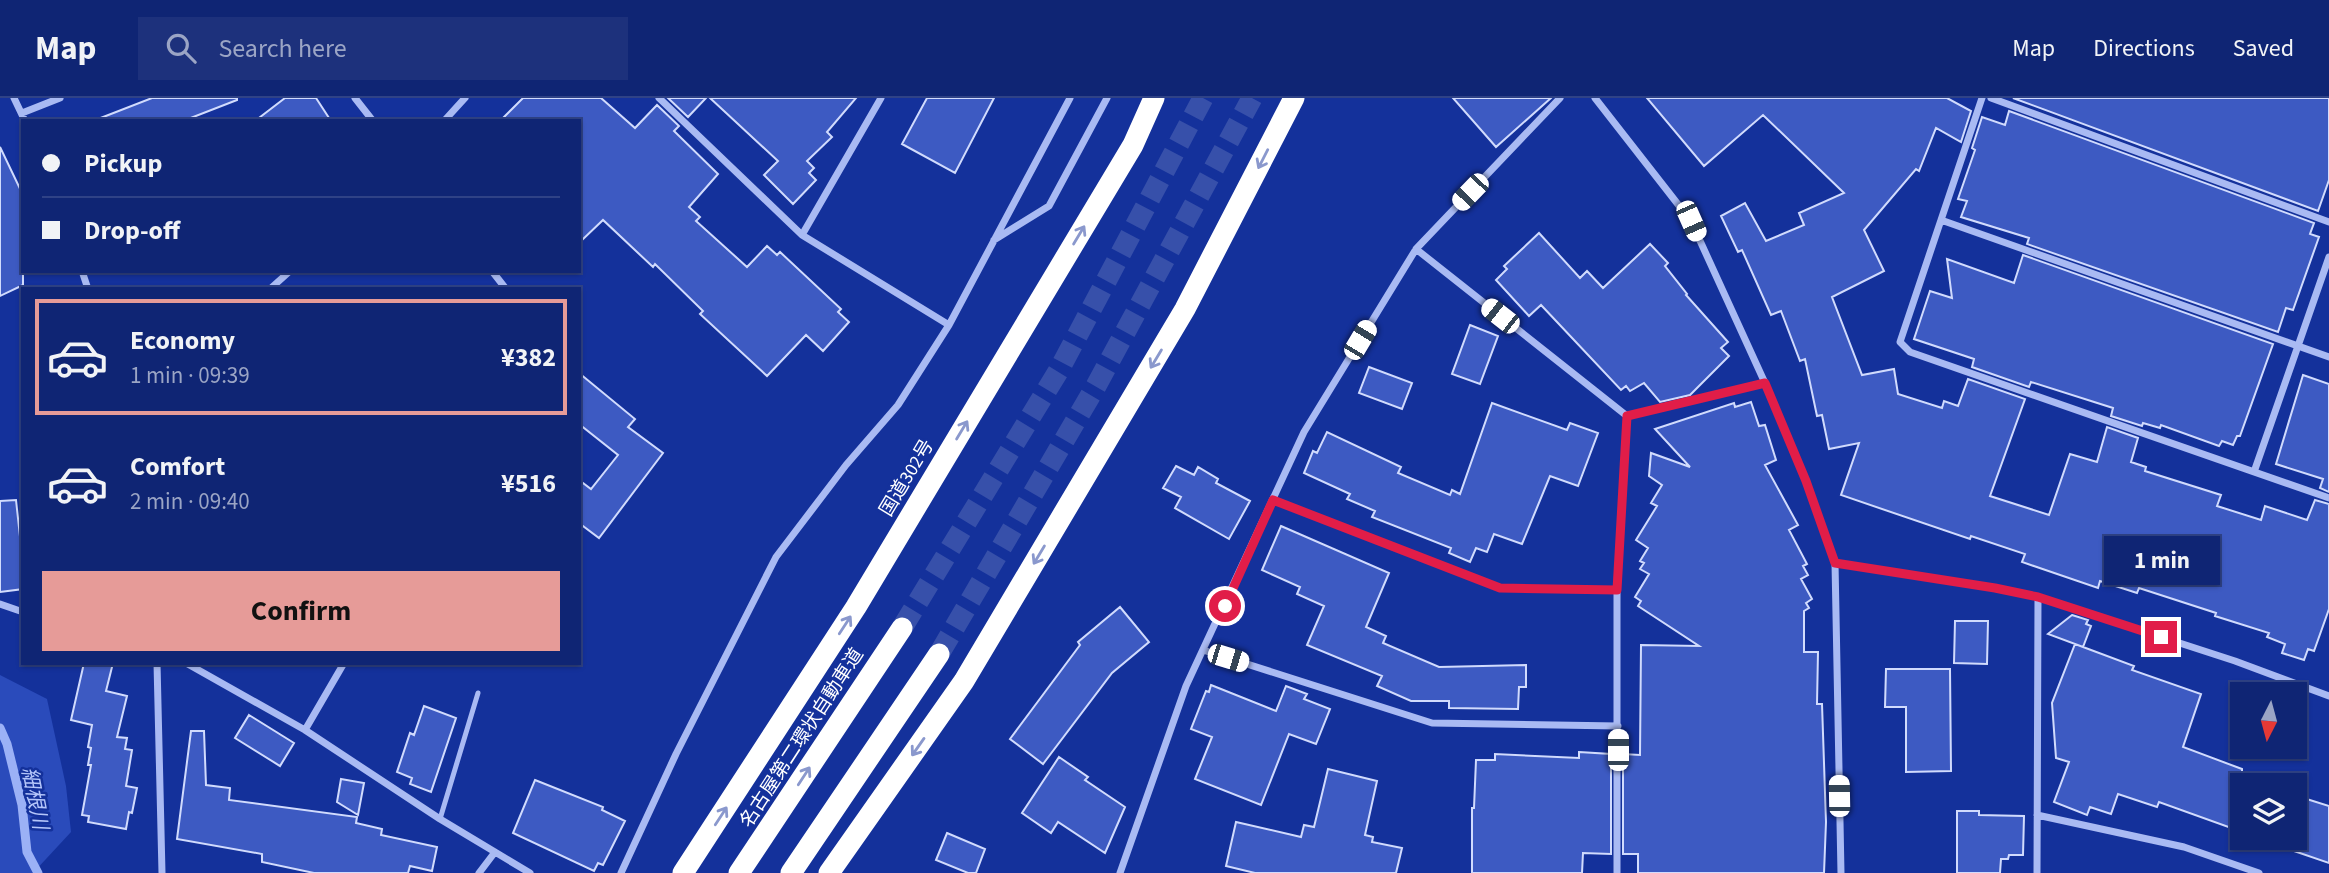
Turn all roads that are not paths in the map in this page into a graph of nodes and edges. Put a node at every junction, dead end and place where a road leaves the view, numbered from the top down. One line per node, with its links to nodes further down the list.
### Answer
1 (13, 98): 15 (street)
2 (60, 98): 15 (street)
3 (355, 98): 16 (street)
4 (465, 98): 17 (street)
5 (659, 98): 20 (street)
6 (881, 98): 20 (street)
7 (1070, 98): 21 (street)
8 (1107, 98): 21 (street)
9 (1154, 98): 58 (highway, 国道302号, one-way to 9)
10 (1294, 98): 61 (highway, one-way to 61)
11 (1560, 98): 22 (street)
12 (1595, 98): 31 (street)
13 (1982, 98): 18 (street)
14 (1991, 98): 19 (street)
15 (24, 117)
16 (371, 119)
17 (446, 119)
18 (1941, 220): 29 (street); 33 (street)
19 (2329, 222)
20 (802, 235): 28 (street)
21 (994, 241): 28 (street)
22 (1416, 249): 32 (street); 35 (street)
23 (2329, 257): 29 (street)
24 (288, 273): 26 (street)
25 (494, 273): 27 (street)
26 (276, 287)
27 (504, 287)
28 (949, 325): 57 (street)
29 (2298, 346): 30 (street); 33 (street)
30 (2329, 357)
31 (1765, 383): 32 (street); 36 (street)
32 (1627, 416): 37 (street)
33 (2254, 472): 34 (street)
34 (2329, 498)
35 (1273, 500): 37 (street); 42 (street)
36 (1835, 563): 38 (street); 64 (street)
37 (1617, 590): 49 (street)
38 (2038, 597): 48 (street); 51 (street)
39 (0, 604): 40 (street)
40 (21, 611)
41 (902, 628): 59 (highway, 名古屋第二環状自動車道, one-way to 41)
42 (1203, 650): 49 (street); 62 (street)
43 (939, 654): 60 (highway)
44 (157, 665): 54 (street)
45 (190, 665): 50 (street)
46 (344, 665): 50 (street)
47 (478, 693): 52 (lane)
48 (2329, 696)
49 (1618, 726): 63 (street)
50 (305, 730): 52 (street)
51 (2037, 815): 65 (street); 66 (street)
52 (440, 819): 53 (street)
53 (495, 852): 55 (street); 56 (street)
54 (162, 873)
55 (479, 873)
56 (530, 873)
57 (621, 873)
58 (683, 873)
59 (739, 873)
60 (791, 873)
61 (829, 873)
62 (1120, 873)
63 (1617, 873)
64 (1841, 873)
65 (2037, 873)
66 (2259, 873)

